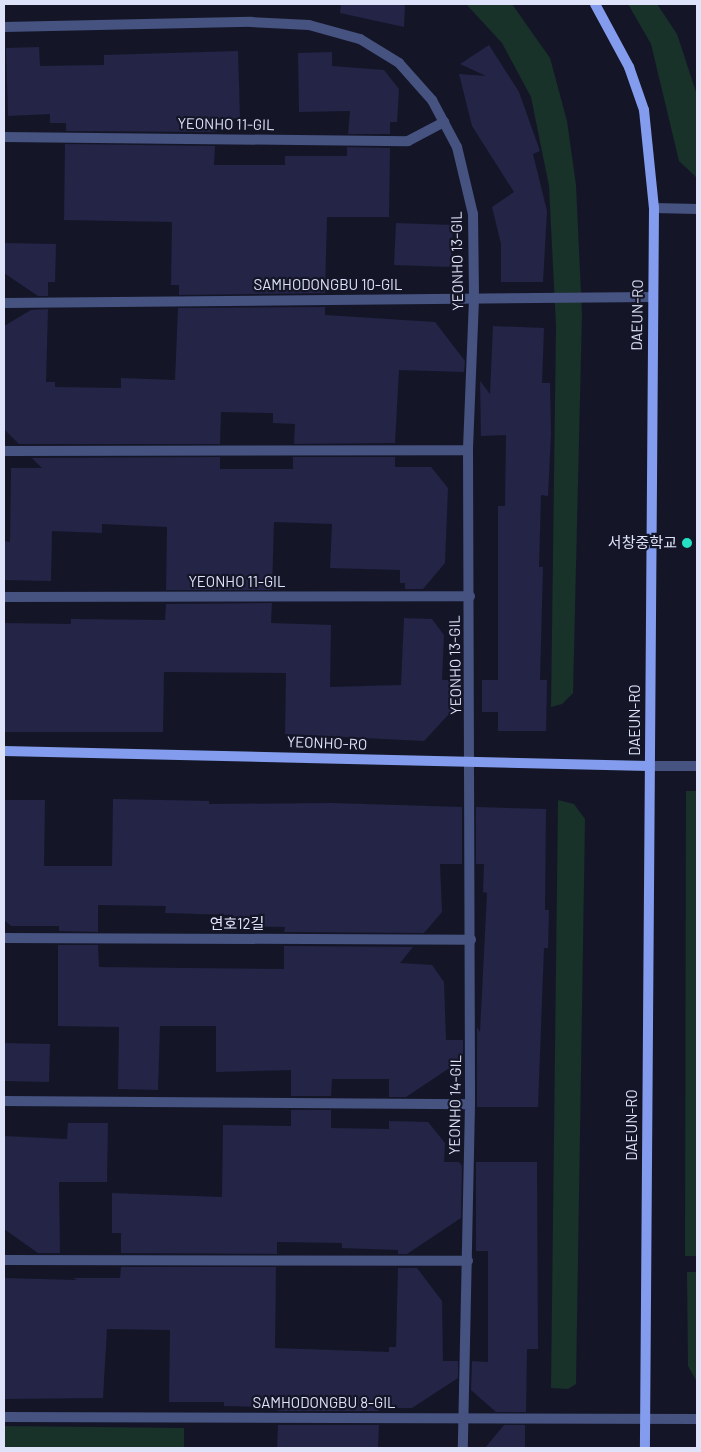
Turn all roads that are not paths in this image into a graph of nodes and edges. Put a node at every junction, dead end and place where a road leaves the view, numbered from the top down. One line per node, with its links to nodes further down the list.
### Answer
1 (595, 4): 5 (street, DAEUN-RO)
2 (4, 27): 3 (street, YEONHO 13-GIL)
3 (444, 122): 4 (street, YEONHO 11-GIL); 8 (street, YEONHO 13-GIL)
4 (4, 136)
5 (654, 208): 6 (street); 7 (street, DAEUN-RO)
6 (697, 209)
7 (652, 297): 8 (street, SAMHODONGBU 10-GIL); 16 (street, DAEUN-RO)
8 (474, 300): 9 (street, SAMHODONGBU 10-GIL); 10 (street, YEONHO 13-GIL)
9 (4, 303)
10 (468, 450): 11 (street); 12 (street, YEONHO 13-GIL)
11 (4, 451)
12 (470, 596): 13 (street, YEONHO 11-GIL); 15 (street, YEONHO 13-GIL)
13 (4, 597)
14 (4, 751): 15 (street, YEONHO-RO)
15 (471, 763): 16 (street, YEONHO-RO); 19 (street, YEONHO 14-GIL)
16 (649, 766): 17 (street); 26 (street, DAEUN-RO)
17 (697, 766)
18 (4, 938): 19 (street, 연호12길)
19 (471, 940): 21 (street, YEONHO 14-GIL)
20 (4, 1101): 21 (street)
21 (470, 1104): 23 (street, YEONHO 14-GIL)
22 (4, 1260): 23 (street)
23 (468, 1261): 25 (street, YEONHO 14-GIL)
24 (4, 1417): 25 (street, SAMHODONGBU 8-GIL)
25 (464, 1418): 26 (street, SAMHODONGBU 8-GIL); 28 (street, YEONHO 14-GIL)
26 (645, 1419): 27 (street, SAMHODONGBU 8-GIL); 29 (street, DAEUN-RO)
27 (697, 1419)
28 (463, 1448)
29 (645, 1448)

